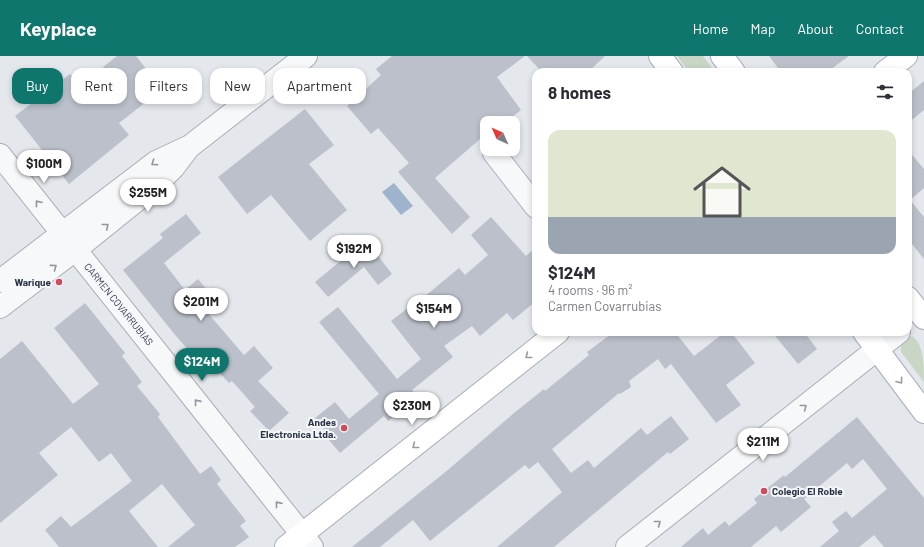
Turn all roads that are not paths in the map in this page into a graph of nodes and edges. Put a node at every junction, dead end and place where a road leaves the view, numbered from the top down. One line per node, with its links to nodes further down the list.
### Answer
1 (306, 56): 8 (street)
2 (660, 56): 5 (main road)
3 (722, 56): 6 (main road)
4 (906, 56): 7 (main road)
5 (669, 68)
6 (731, 68)
7 (890, 68)
8 (189, 147): 12 (street, one-way to 12); 13 (street, one-way to 8)
9 (0, 155): 12 (street, CARMEN COVARRUBIAS, one-way to 9)
10 (496, 156): 11 (street)
11 (532, 201)
12 (62, 233): 13 (street, CARMEN COVARRUBIAS); 14 (street)
13 (76, 250): 15 (street, one-way to 13); 21 (street, CARMEN COVARRUBIAS, one-way to 13)
14 (0, 281)
15 (0, 307)
16 (553, 336): 21 (main road, one-way to 21)
17 (867, 336): 19 (main road)
18 (894, 336): 19 (street)
19 (877, 350): 20 (main road, one-way to 20); 22 (street, one-way to 19)
20 (924, 412)
21 (300, 543)
22 (633, 545)

